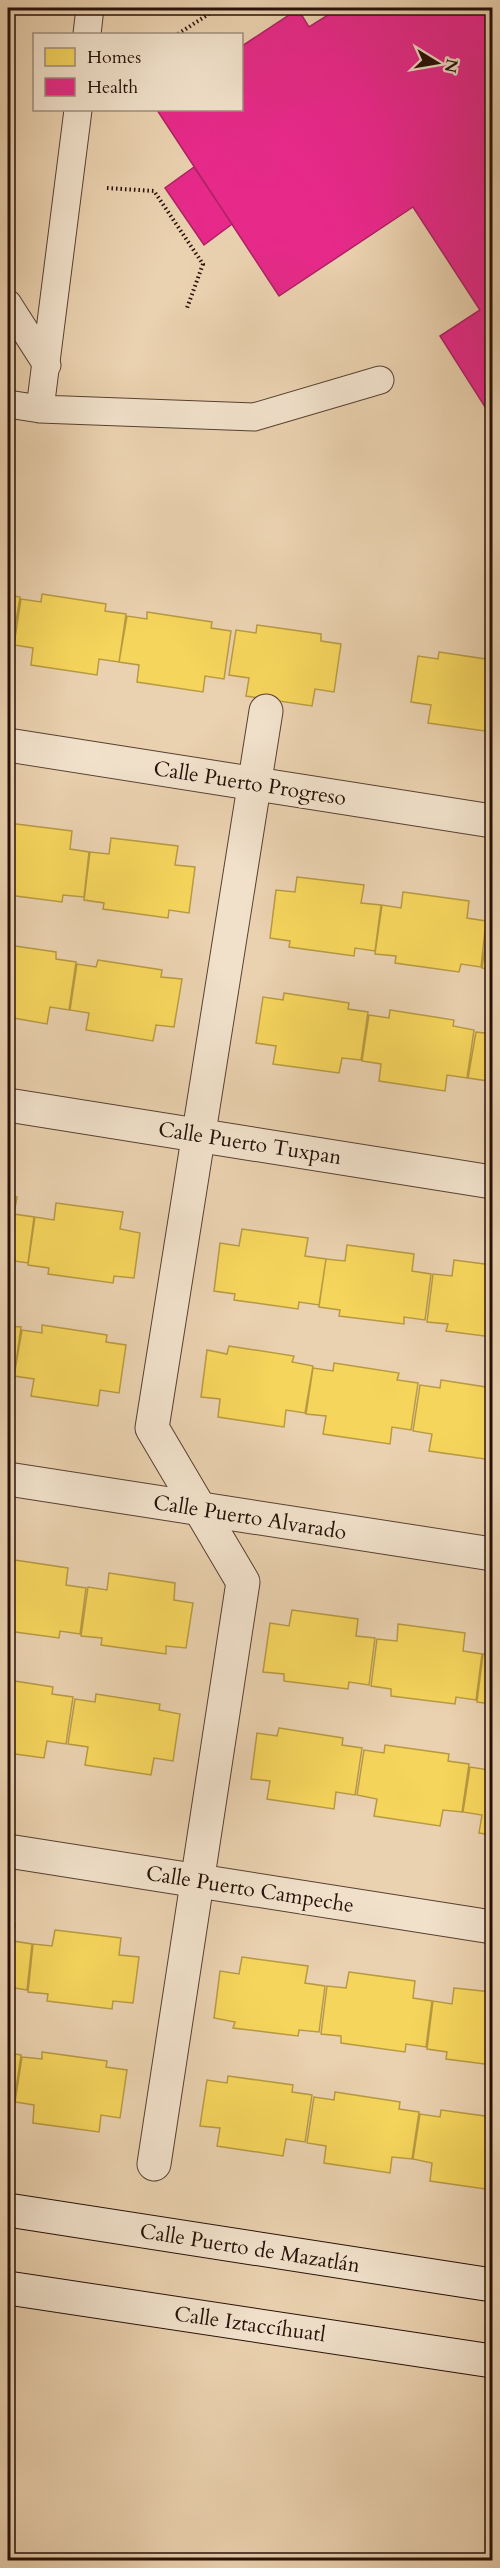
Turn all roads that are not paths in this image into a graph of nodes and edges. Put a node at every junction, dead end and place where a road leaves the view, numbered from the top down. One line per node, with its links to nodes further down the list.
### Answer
1 (90, 8): 2 (lane)
2 (87, 33)
3 (78, 111): 5 (lane)
4 (8, 304): 5 (lane)
5 (47, 365): 8 (lane)
6 (380, 380): 8 (lane)
7 (8, 404): 8 (lane)
8 (40, 409)
9 (266, 711): 11 (street)
10 (8, 745): 11 (street, Calle Puerto Progreso)
11 (254, 784): 12 (street, Calle Puerto Progreso); 14 (street)
12 (492, 821)
13 (8, 1105): 14 (street, Calle Puerto Tuxpan)
14 (200, 1136): 15 (street, Calle Puerto Tuxpan); 17 (street)
15 (492, 1182)
16 (8, 1479): 17 (street, Calle Puerto Alvarado)
17 (200, 1509): 18 (street, Calle Puerto Alvarado); 20 (street)
18 (492, 1554)
19 (8, 1851): 20 (street, Calle Puerto Campeche)
20 (198, 1881): 21 (street, Calle Puerto Campeche); 22 (street)
21 (492, 1927)
22 (154, 2164)
23 (8, 2210): 24 (street, Calle Puerto de Mazatlán)
24 (492, 2285)
25 (8, 2288): 26 (street, Calle Iztaccíhuatl)
26 (492, 2361)

